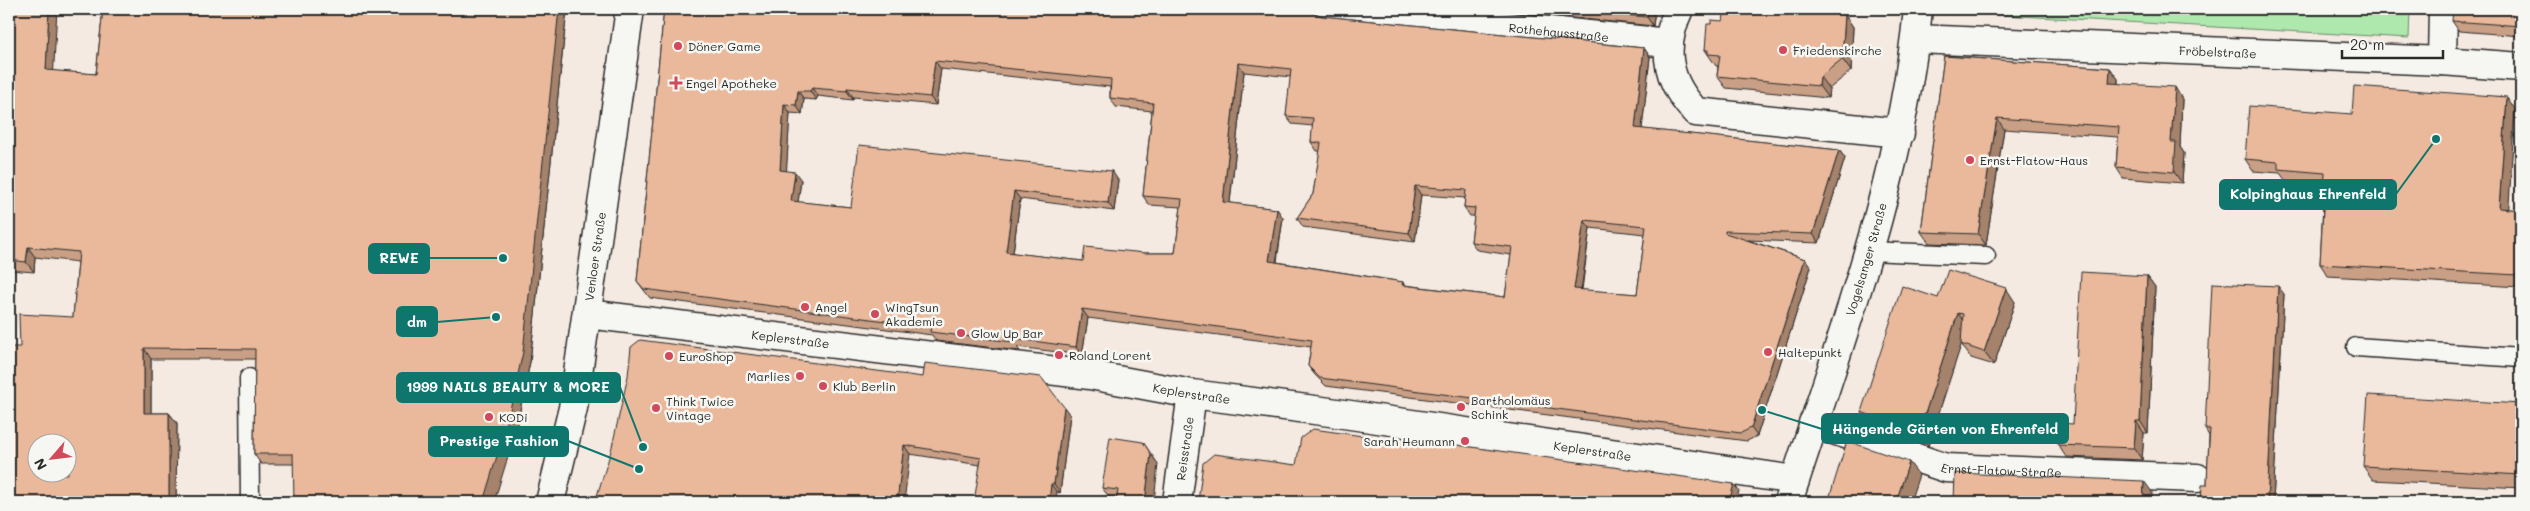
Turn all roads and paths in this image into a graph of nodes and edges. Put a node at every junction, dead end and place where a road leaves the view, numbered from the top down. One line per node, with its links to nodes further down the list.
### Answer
1 (630, 9): 13 (street, Venloer Straße)
2 (1330, 9): 7 (street, Rothehausstraße)
3 (1678, 9): 7 (street)
4 (1918, 9): 6 (street, Vogelsanger Straße)
5 (2442, 9): 8 (street)
6 (1916, 39): 8 (street, Fröbelstraße); 10 (street, Vogelsanger Straße)
7 (1668, 43): 10 (street)
8 (2442, 61): 9 (street, Fröbelstraße)
9 (2521, 67)
10 (1900, 133): 11 (street, Vogelsanger Straße)
11 (1868, 251): 12 (lane); 18 (street, Vogelsanger Straße)
12 (1986, 256)
13 (588, 314): 17 (street, Keplerstraße); 22 (street, Venloer Straße)
14 (2356, 347): 15 (lane)
15 (2521, 358)
16 (248, 378): 21 (lane)
17 (1192, 394): 20 (street, Keplerstraße); 23 (street, Reisstraße)
18 (1813, 423): 19 (street, Ernst-Flatow-Straße); 20 (street, Vogelsanger Straße)
19 (2197, 478)
20 (1792, 491)
21 (250, 502)
22 (550, 502)
23 (1177, 502)

